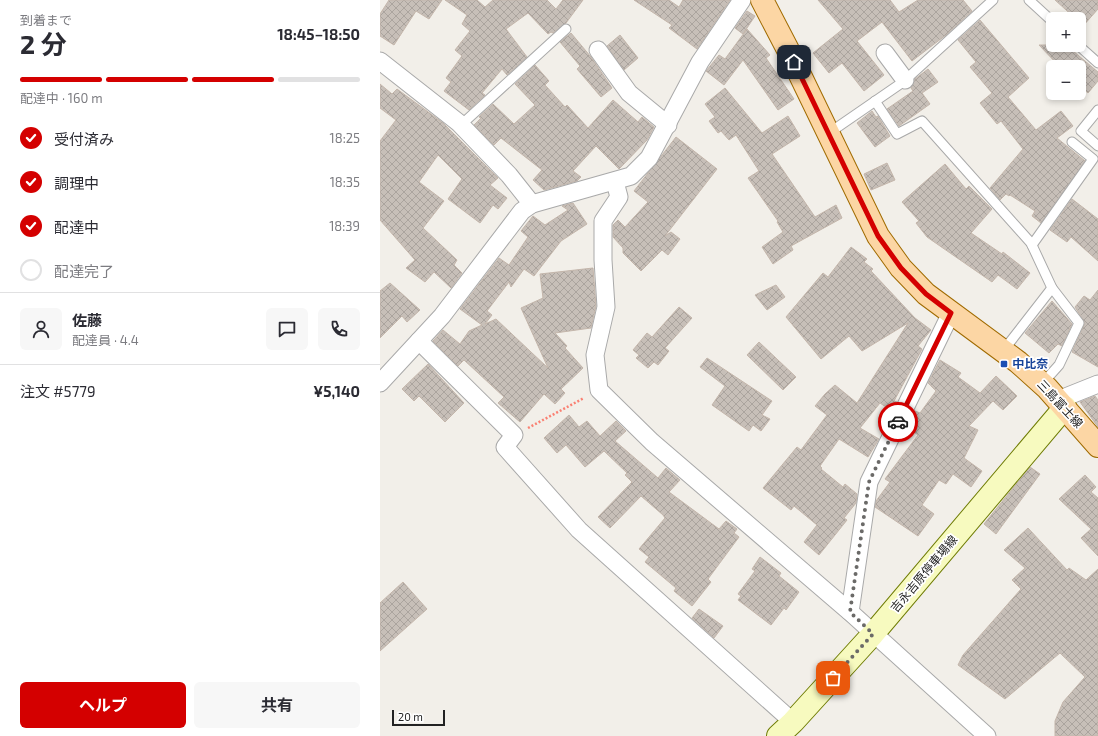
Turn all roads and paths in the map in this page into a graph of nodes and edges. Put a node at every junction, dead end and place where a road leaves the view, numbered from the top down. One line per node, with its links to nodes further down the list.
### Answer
1 (742, 0): 16 (street)
2 (762, 0): 17 (main road, 三島富士線)
3 (993, 0): 12 (lane)
4 (1029, 0): 5 (lane)
5 (1046, 16)
6 (566, 29): 15 (lane)
7 (598, 50): 16 (street)
8 (1086, 52): 11 (lane)
9 (885, 53): 12 (street)
10 (380, 61): 15 (street)
11 (1098, 63)
12 (905, 80): 13 (lane)
13 (875, 101): 17 (lane); 22 (lane)
14 (1098, 110): 19 (lane)
15 (461, 125): 21 (street)
16 (668, 125): 20 (street)
17 (829, 133): 24 (main road, 三島富士線)
18 (1072, 142): 22 (lane)
19 (1098, 146)
20 (616, 182): 21 (street); 30 (street)
21 (532, 204): 25 (street)
22 (1032, 246): 23 (lane)
23 (1052, 288): 26 (lane); 28 (lane)
24 (951, 313): 26 (main road, 三島富士線); 34 (street)
25 (419, 341): 27 (street); 32 (street)
26 (1002, 351): 28 (main road, 三島富士線)
27 (380, 384)
28 (1042, 384): 31 (main road, 三島富士線)
29 (1098, 384): 31 (street)
30 (598, 390): 32 (path); 34 (street)
31 (1061, 404): 33 (main road, 三島富士線); 35 (main road, 吉永吉原停車場線)
32 (514, 435): 36 (street)
33 (1094, 436)
34 (850, 612): 35 (street)
35 (873, 634): 36 (main road, 吉永吉原停車場線); 37 (street)
36 (785, 729)
37 (987, 736)

